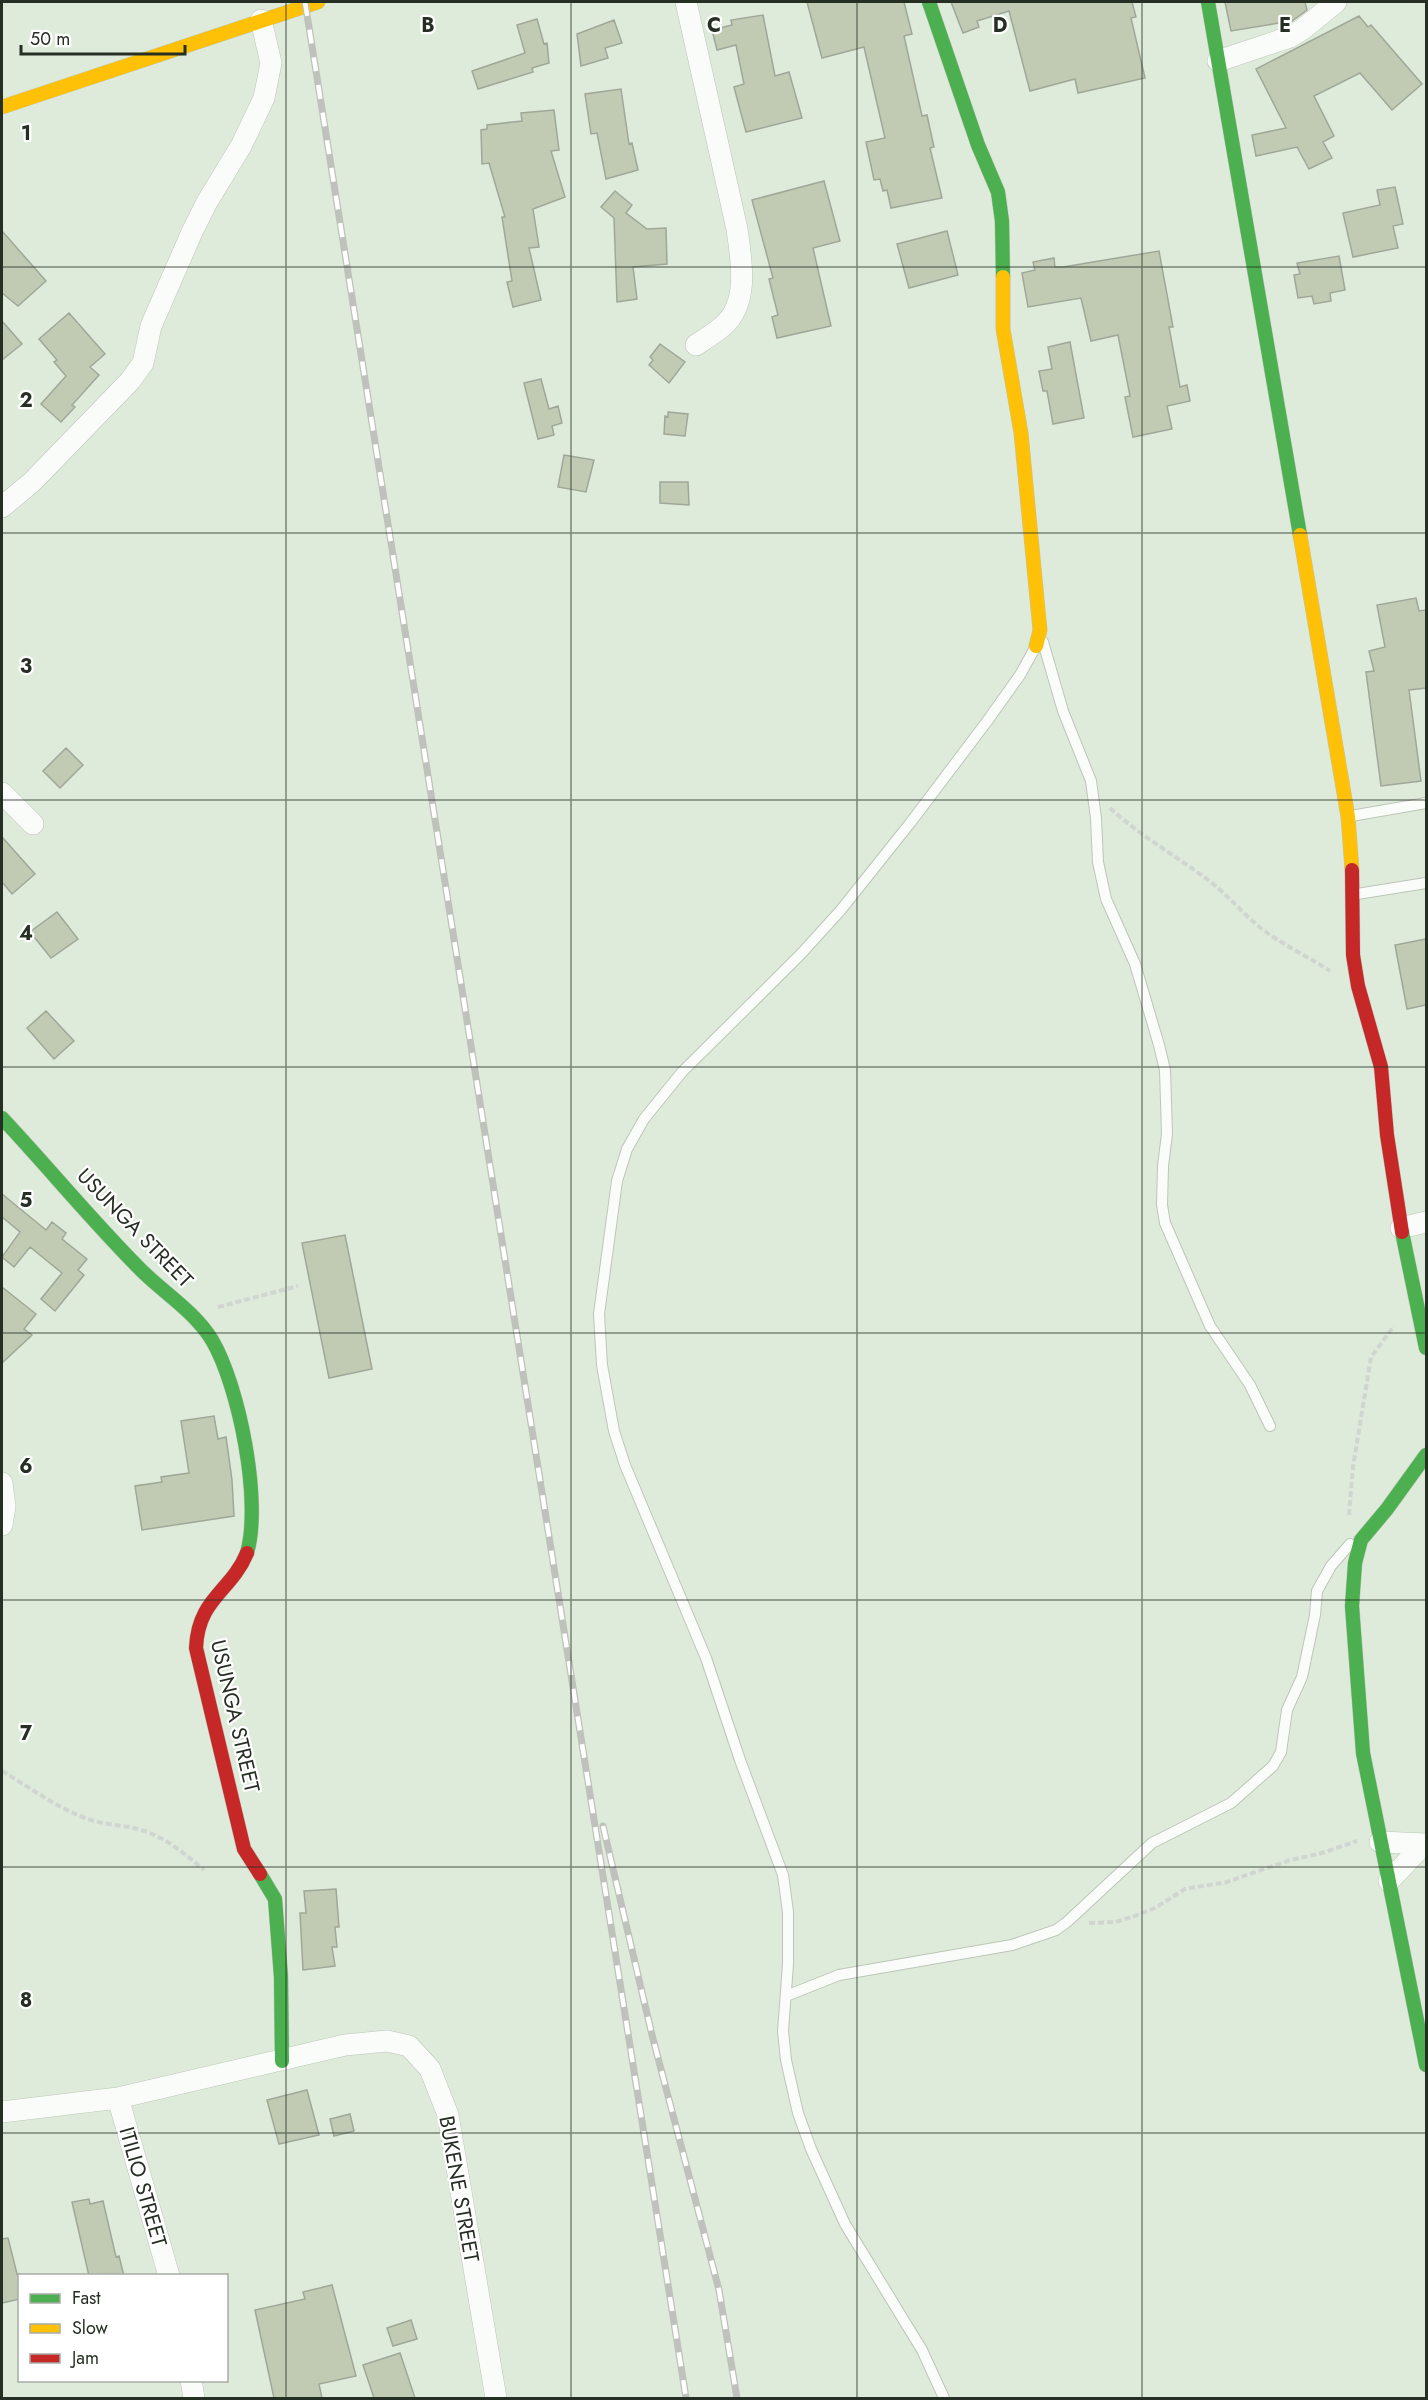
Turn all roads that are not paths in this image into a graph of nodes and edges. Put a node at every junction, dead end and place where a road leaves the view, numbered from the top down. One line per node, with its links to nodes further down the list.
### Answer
1 (318, 2): 6 (street)
2 (686, 2): 9 (street)
3 (929, 2): 11 (street)
4 (1208, 2): 7 (street)
5 (1336, 2): 7 (street)
6 (261, 20): 8 (street); 10 (street)
7 (1218, 61): 15 (street)
8 (2, 107)
9 (696, 345)
10 (6, 496)
11 (1040, 630): 12 (street); 23 (lane)
12 (1036, 646): 31 (lane)
13 (2, 793): 16 (street)
14 (1426, 803): 15 (lane)
15 (1348, 817): 18 (street)
16 (33, 824)
17 (1426, 883): 18 (lane)
18 (1354, 894): 21 (street)
19 (2, 1118): 32 (street, USUNGA STREET)
20 (1426, 1222): 21 (street)
21 (1401, 1228): 22 (street)
22 (1426, 1348)
23 (1270, 1426)
24 (1426, 1455): 28 (street)
25 (2, 1484): 26 (street)
26 (2, 1525)
27 (1352, 1543): 31 (lane)
28 (1380, 1840): 29 (street); 30 (street)
29 (1425, 1844): 30 (street)
30 (1389, 1881): 33 (street)
31 (786, 1996): 40 (lane)
32 (282, 2061): 34 (street, BUKENE STREET); 39 (street, BUKENE STREET)
33 (1426, 2065)
34 (118, 2098): 35 (street, BUKENE STREET); 36 (street, ITILIO STREET)
35 (2, 2112)
36 (168, 2274)
37 (191, 2382): 38 (street)
38 (194, 2398)
39 (496, 2398)
40 (944, 2398)

